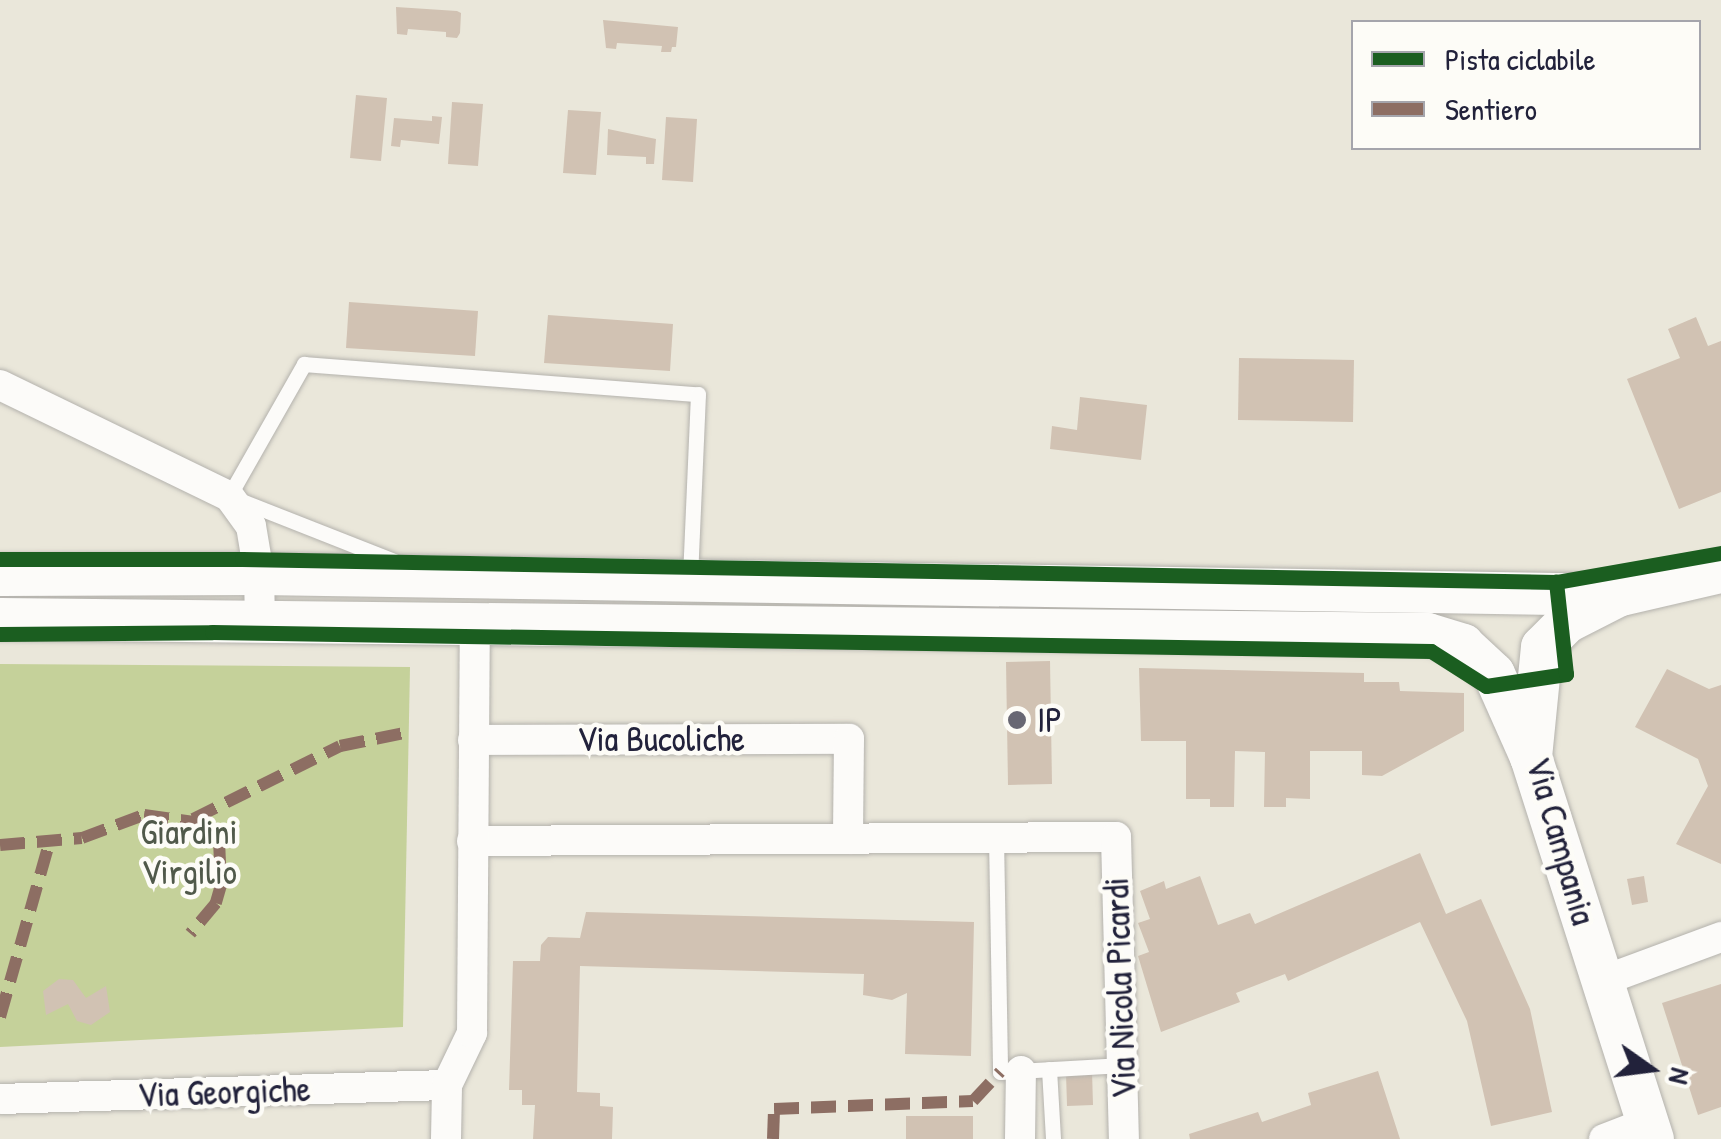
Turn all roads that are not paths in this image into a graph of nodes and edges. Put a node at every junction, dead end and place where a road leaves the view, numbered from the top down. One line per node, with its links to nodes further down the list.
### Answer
1 (0, 385): 2 (street)
2 (229, 496): 4 (street); 6 (lane); 7 (lane)
3 (1721, 572): 8 (main road)
4 (259, 574): 5 (main road); 6 (main road); 10 (street)
5 (0, 575)
6 (435, 577): 7 (main road)
7 (690, 581): 8 (main road)
8 (1621, 595): 13 (main road, Via Campania)
9 (0, 619): 10 (main road)
10 (260, 622): 11 (main road)
11 (475, 624): 12 (street); 13 (main road)
12 (473, 740): 15 (street, Via Bucoliche); 16 (street)
13 (1531, 757): 18 (main road, Via Campania)
14 (996, 838): 15 (street); 19 (street, Via Nicola Picardi); 20 (lane)
15 (848, 839): 16 (street)
16 (472, 841): 21 (street)
17 (1721, 937): 18 (street)
18 (1602, 980): 23 (main road, Via Campania)
19 (1122, 1065): 20 (lane); 27 (street, Via Nicola Picardi)
20 (1035, 1070): 25 (street); 26 (lane)
21 (447, 1085): 22 (street, Via Georgiche); 24 (street)
22 (0, 1099)
23 (1650, 1130): 28 (street, Via Campania)
24 (446, 1139)
25 (1020, 1139)
26 (1052, 1139)
27 (1124, 1139)
28 (1604, 1139)

